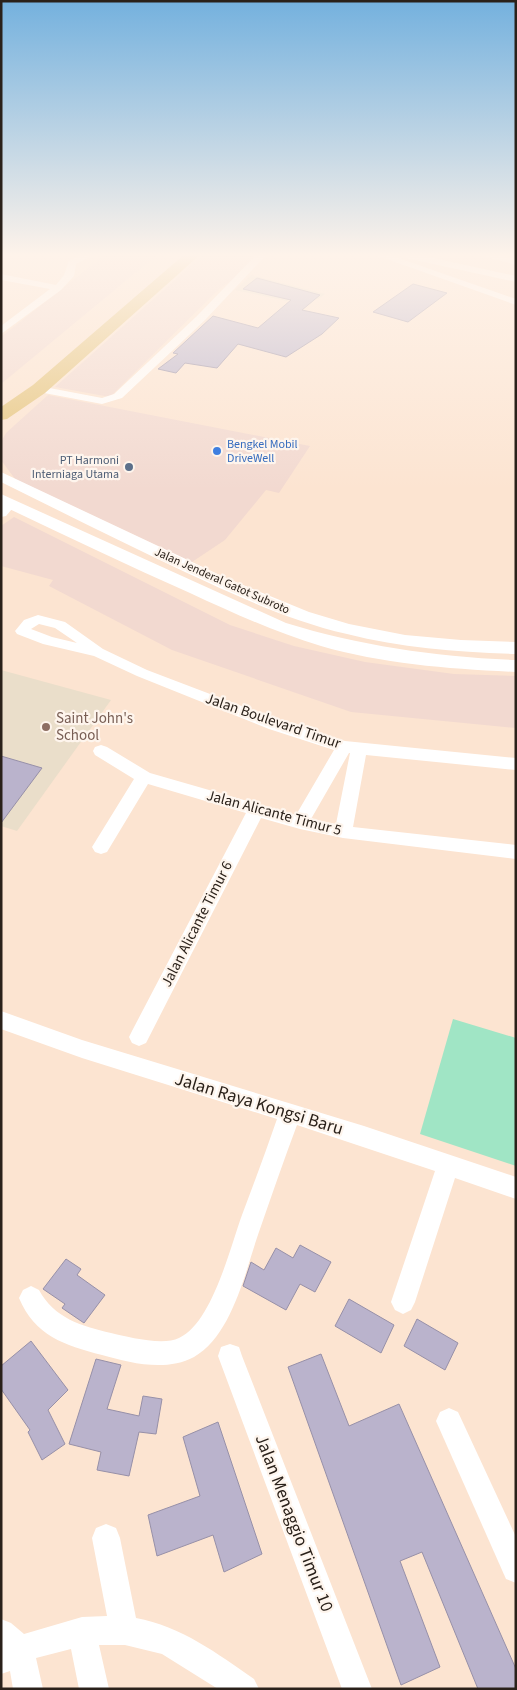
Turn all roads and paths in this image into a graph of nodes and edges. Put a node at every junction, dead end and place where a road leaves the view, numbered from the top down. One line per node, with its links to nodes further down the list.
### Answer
1 (104, 332): 4 (main road)
2 (186, 332): 4 (street)
3 (20, 383): 5 (main road)
4 (39, 389): 6 (main road)
5 (1, 399)
6 (1, 415)
7 (1, 476): 9 (street, Jalan Jenderal Gatot Subroto)
8 (5, 505): 10 (street, Jalan Jenderal Gatot Subroto)
9 (150, 550): 10 (street); 11 (street, Jalan Jenderal Gatot Subroto)
10 (132, 562): 14 (street, Jalan Jenderal Gatot Subroto)
11 (468, 646): 12 (street, Jalan Jenderal Gatot Subroto); 14 (street)
12 (516, 648)
13 (98, 652): 16 (street, Jalan Boulevard Timur)
14 (466, 664): 15 (street, Jalan Jenderal Gatot Subroto)
15 (516, 666)
16 (352, 748): 18 (street, Jalan Boulevard Timur); 21 (street); 22 (street)
17 (101, 751): 19 (street, Jalan Alicante Timur 5)
18 (516, 764)
19 (144, 777): 20 (street, Jalan Alicante Timur 5); 23 (street)
20 (256, 810): 21 (street, Jalan Alicante Timur 5); 26 (street, Jalan Alicante Timur 6)
21 (300, 823): 22 (street, Jalan Alicante Timur 5)
22 (342, 832): 24 (street, Jalan Alicante Timur 5)
23 (100, 847)
24 (516, 852)
25 (1, 1020): 27 (street, Jalan Raya Kongsi Baru)
26 (139, 1037)
27 (290, 1114): 28 (street, Jalan Raya Kongsi Baru); 30 (street)
28 (448, 1165): 29 (street, Jalan Raya Kongsi Baru); 31 (street)
29 (516, 1188)
30 (31, 1298)
31 (403, 1302)
32 (230, 1356): 42 (street, Jalan Menaggio Timur 10)
33 (449, 1421): 35 (street)
34 (106, 1538): 37 (street)
35 (516, 1569)
36 (82, 1631): 37 (street); 38 (street); 40 (street)
37 (124, 1631): 41 (street)
38 (8, 1648): 39 (street)
39 (28, 1689)
40 (94, 1689)
41 (244, 1689)
42 (357, 1689)

